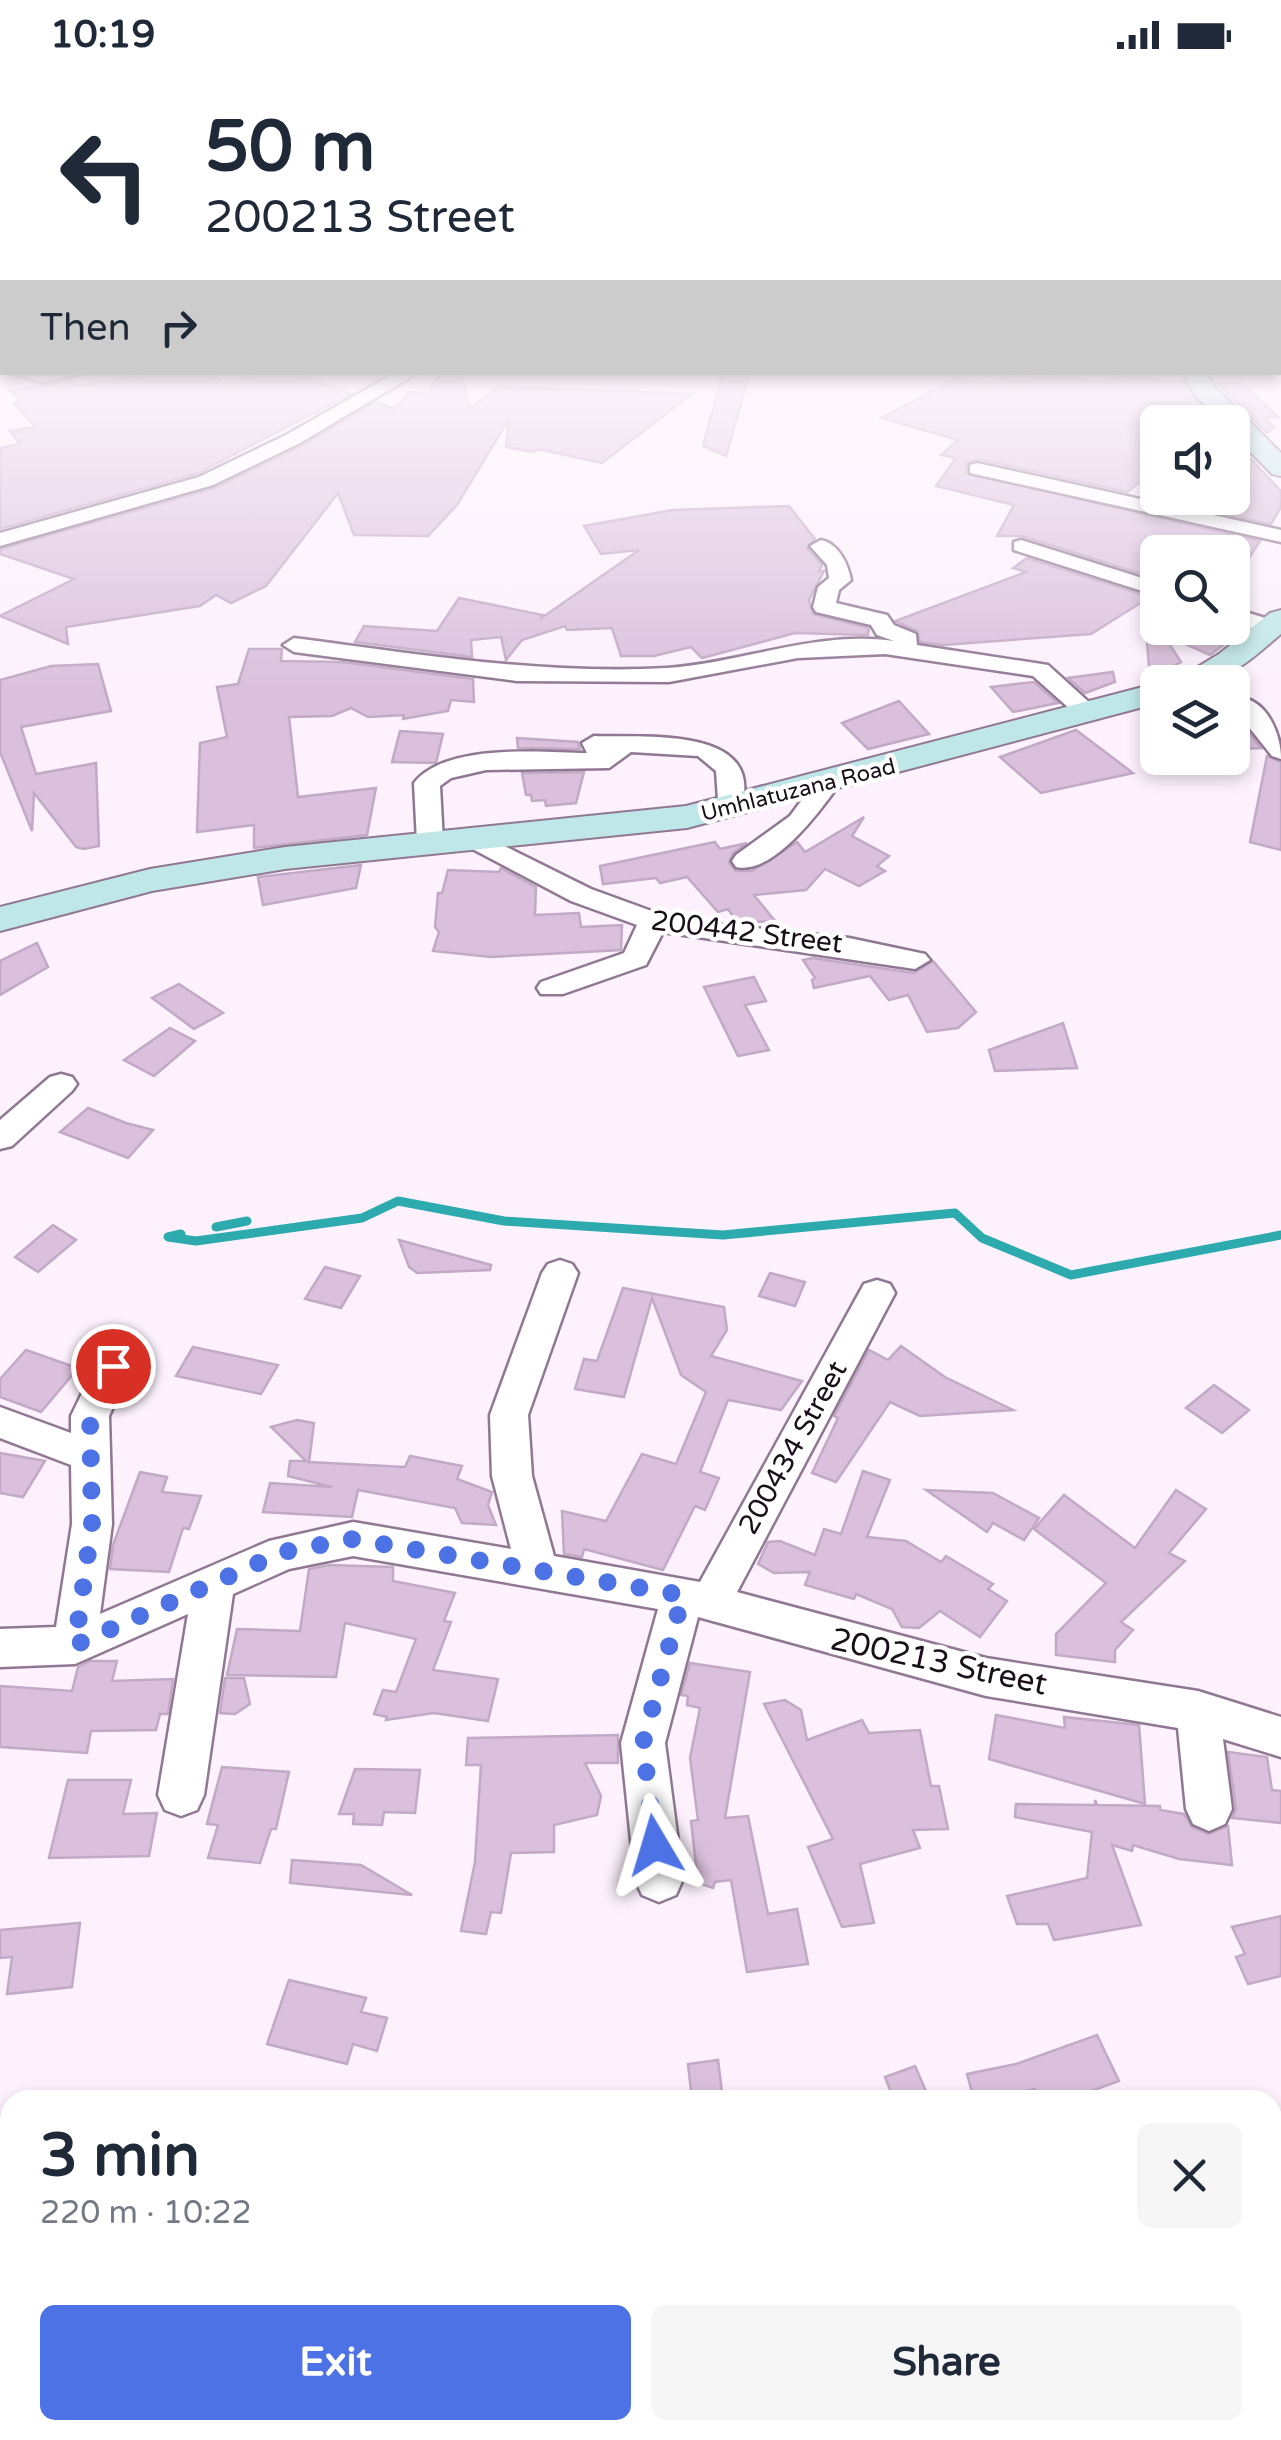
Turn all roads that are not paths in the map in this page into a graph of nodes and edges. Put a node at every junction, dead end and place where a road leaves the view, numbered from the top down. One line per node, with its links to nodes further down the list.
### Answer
1 (232, 468): 4 (street)
2 (977, 468): 3 (street)
3 (1281, 536)
4 (0, 540)
5 (821, 546): 11 (street)
6 (1020, 546): 7 (street)
7 (1140, 584)
8 (1250, 618): 9 (street)
9 (1276, 623): 12 (street)
10 (294, 645): 11 (street)
11 (904, 650): 15 (street)
12 (1221, 665)
13 (1140, 698): 15 (street, Umhlatuzana Road)
14 (1250, 706): 16 (street)
15 (1089, 713): 19 (street, Umhlatuzana Road)
16 (1281, 714)
17 (1250, 717): 18 (street)
18 (1281, 752)
19 (827, 783): 20 (street, Umhlatuzana Road); 23 (street)
20 (728, 808): 21 (street, Umhlatuzana Road); 22 (street)
21 (474, 838): 22 (street, Umhlatuzana Road); 25 (street, 200442 Street)
22 (430, 842): 24 (street, Umhlatuzana Road)
23 (746, 860)
24 (0, 919)
25 (653, 922): 26 (street, 200442 Street); 27 (street)
26 (916, 960)
27 (552, 988)
28 (62, 1084): 29 (street)
29 (0, 1138)
30 (560, 1273): 35 (street)
31 (877, 1293): 37 (street, 200434 Street)
32 (113, 1366): 34 (street)
33 (0, 1422): 34 (street)
34 (90, 1456): 38 (street)
35 (538, 1572): 36 (street, 200213 Street); 37 (street, 200213 Street)
36 (214, 1580): 38 (street, 200213 Street); 42 (street)
37 (696, 1599): 40 (street, 200213 Street); 44 (street)
38 (75, 1645): 39 (street, 200213 Street)
39 (0, 1648)
40 (1198, 1711): 41 (street, 200213 Street); 43 (street)
41 (1281, 1737)
42 (181, 1795)
43 (1208, 1810)
44 (659, 1879)

